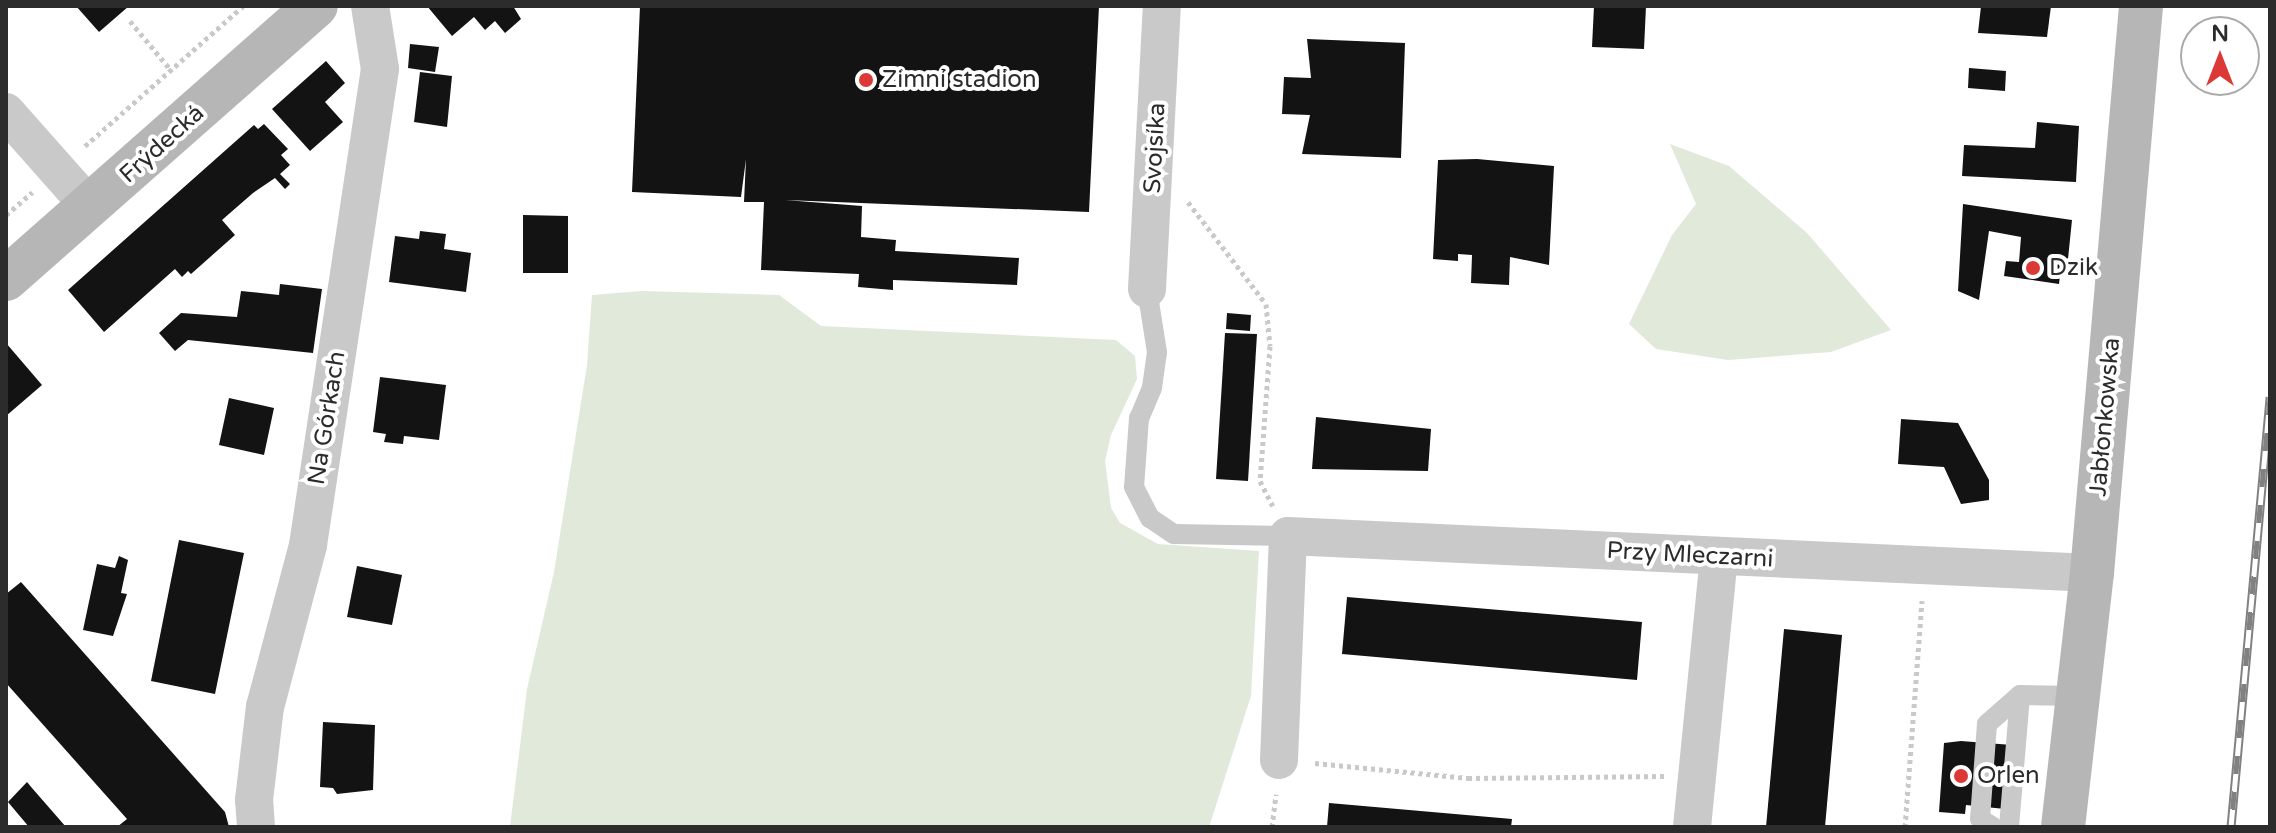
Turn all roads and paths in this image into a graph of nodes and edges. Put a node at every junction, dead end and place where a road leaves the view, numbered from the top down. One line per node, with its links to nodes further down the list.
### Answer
1 (243, 6): 7 (path)
2 (316, 6): 11 (main road, Frýdecká)
3 (370, 6): 23 (street, Na Górkach)
4 (1162, 6): 9 (street, Svojsíka)
5 (2141, 6): 18 (main road, Jabłonkowska)
6 (130, 21): 7 (path)
7 (170, 69): 10 (path)
8 (6, 112): 10 (street)
9 (1154, 157): 14 (street, Svojsíka); 15 (path)
10 (58, 170): 11 (street); 12 (path)
11 (91, 208): 13 (main road, Frýdecká)
12 (6, 215)
13 (6, 279)
14 (1147, 289): 15 (lane)
15 (1288, 536): 16 (street, Przy Mleczarni); 21 (street)
16 (1719, 556): 17 (street, Przy Mleczarni); 22 (street)
17 (1925, 566): 18 (street, Przy Mleczarni); 25 (path)
18 (2092, 573): 20 (main road, Jabłonkowska)
19 (2020, 695): 20 (lane); 26 (lane); 27 (lane)
20 (2079, 696): 28 (main road, Jabłonkowska)
21 (1279, 760): 22 (path)
22 (1697, 775): 24 (street)
23 (256, 827)
24 (1692, 827)
25 (1905, 827)
26 (1993, 827)
27 (2009, 827)
28 (2063, 827)

